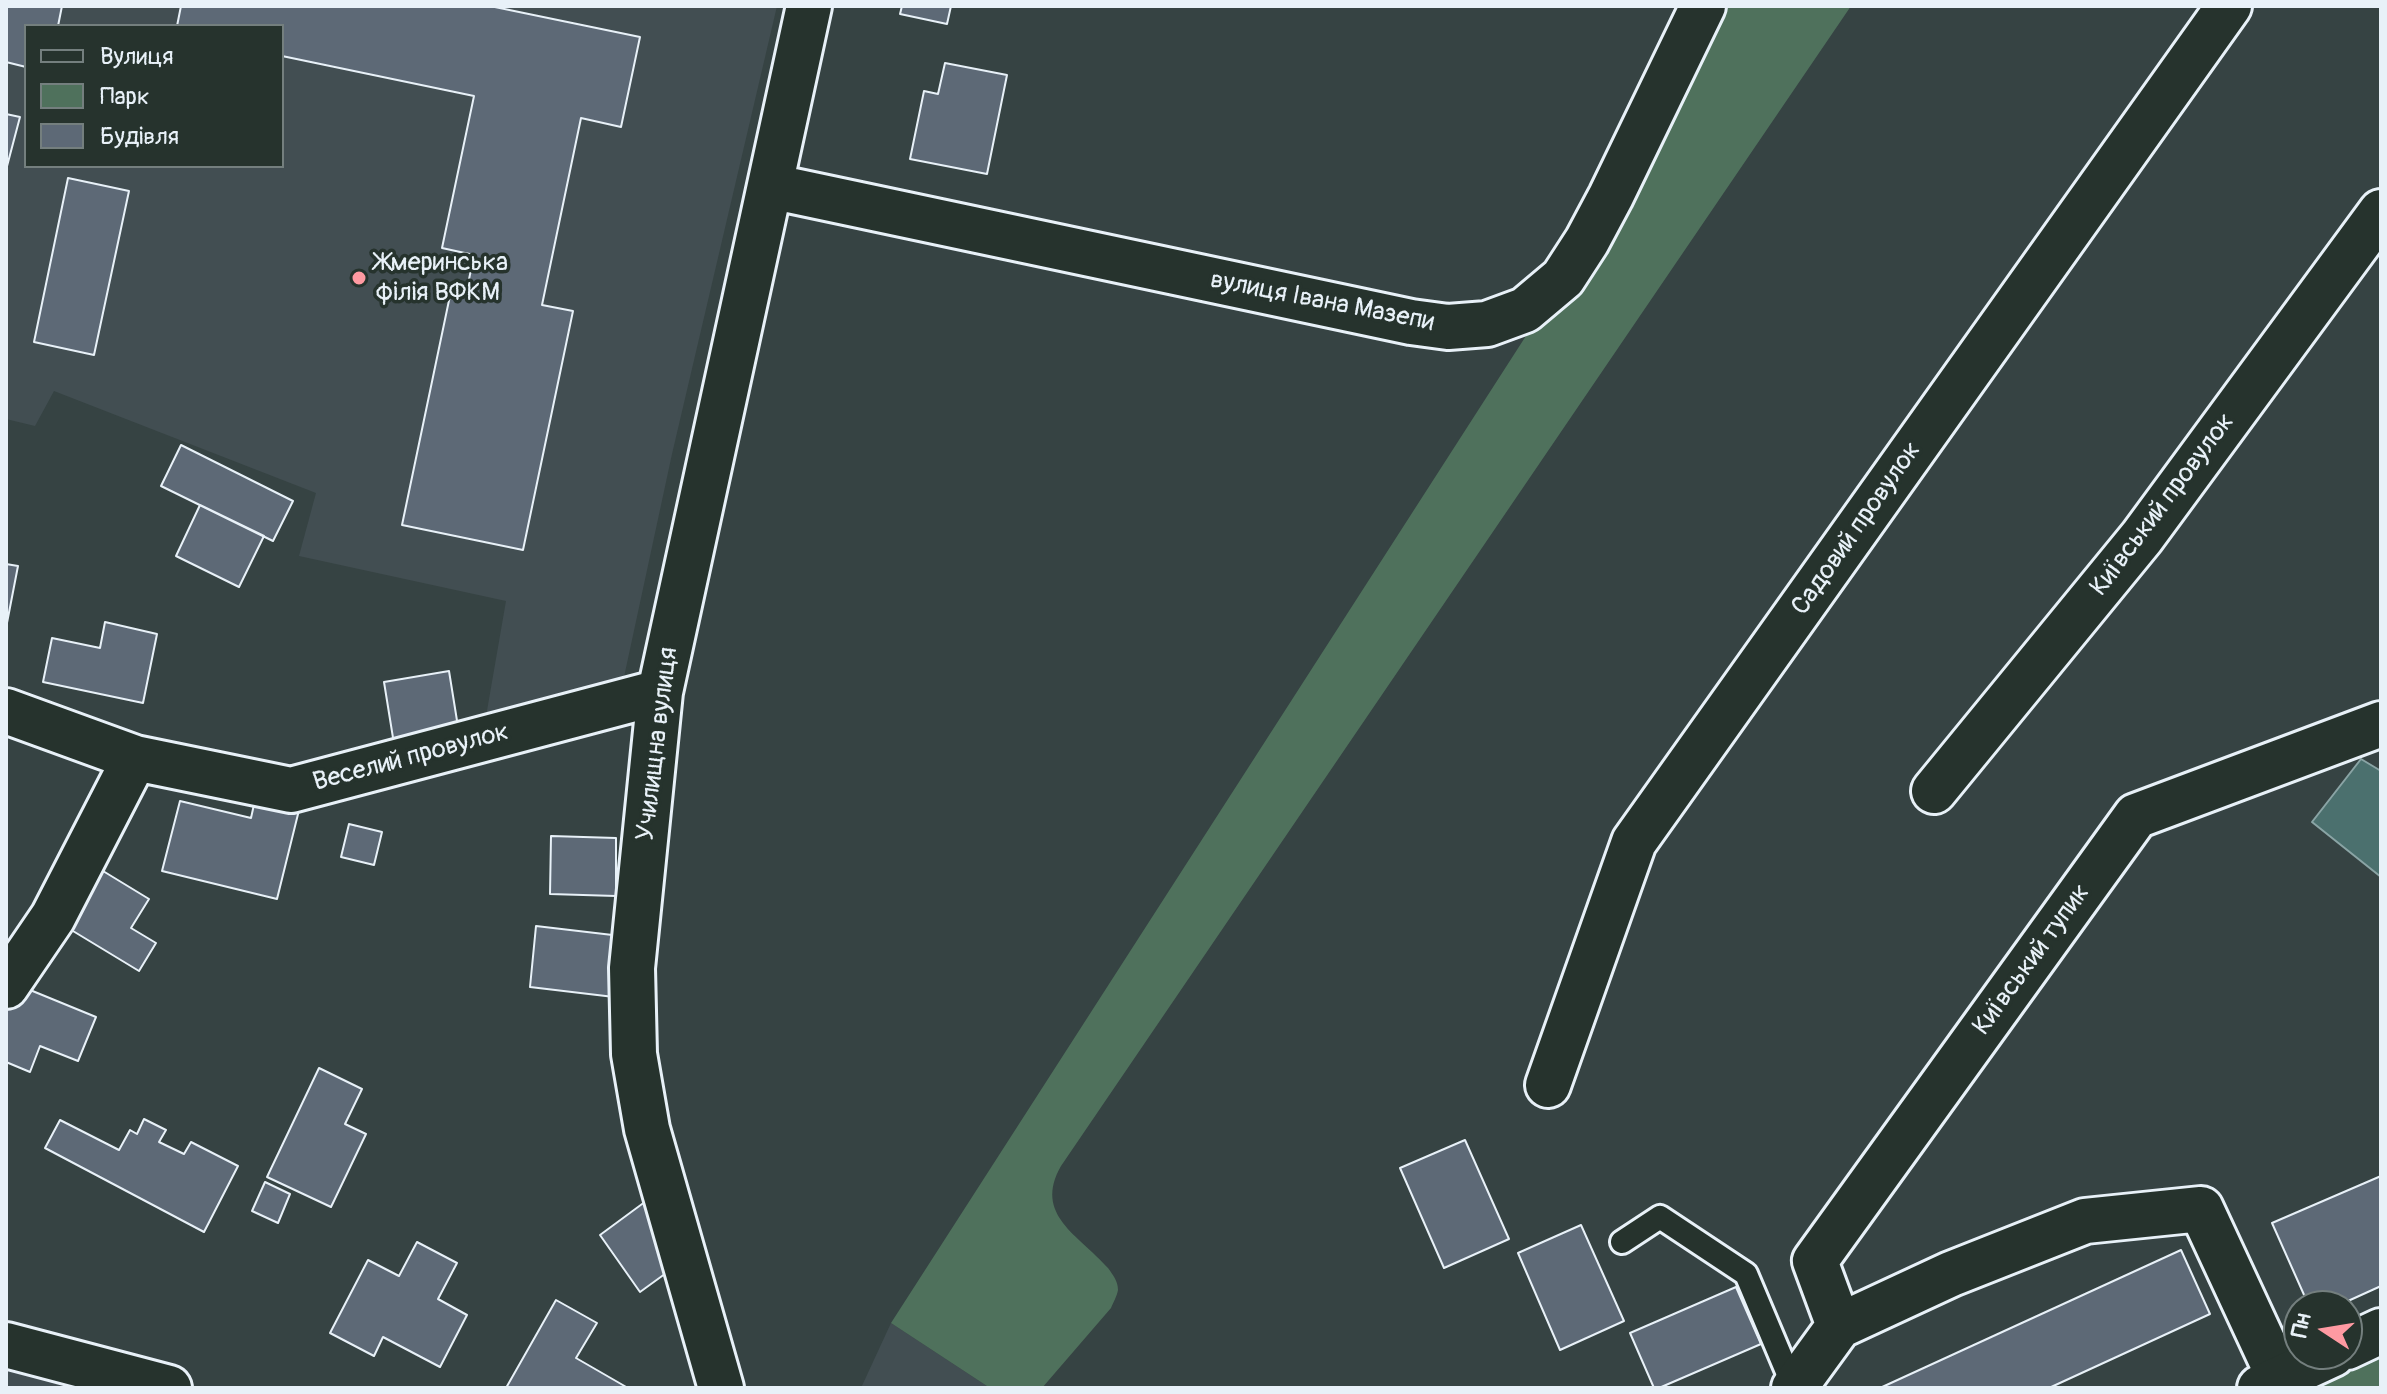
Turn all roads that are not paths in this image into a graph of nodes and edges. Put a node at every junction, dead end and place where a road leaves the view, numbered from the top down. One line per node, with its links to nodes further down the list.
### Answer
1 (809, 6): 4 (street, Училищна вулиця)
2 (1703, 6): 4 (street, вулиця Івана Мазепи)
3 (2229, 6): 12 (street, Садовий провулок)
4 (770, 186): 6 (street, Училищна вулиця)
5 (2381, 212): 10 (street, Київський провулок)
6 (660, 692): 9 (street, Веселий провулок); 19 (street, Училищна вулиця)
7 (6, 711): 9 (street, Веселий провулок)
8 (2381, 724): 14 (street, Київський тупик)
9 (135, 758): 11 (street)
10 (1934, 791)
11 (6, 986)
12 (1548, 1085)
13 (1622, 1242): 20 (lane)
14 (1839, 1326): 17 (street); 20 (street)
15 (6, 1345): 18 (street)
16 (2299, 1370): 17 (street)
17 (2270, 1384)
18 (169, 1388)
19 (721, 1388)
20 (1794, 1388)

